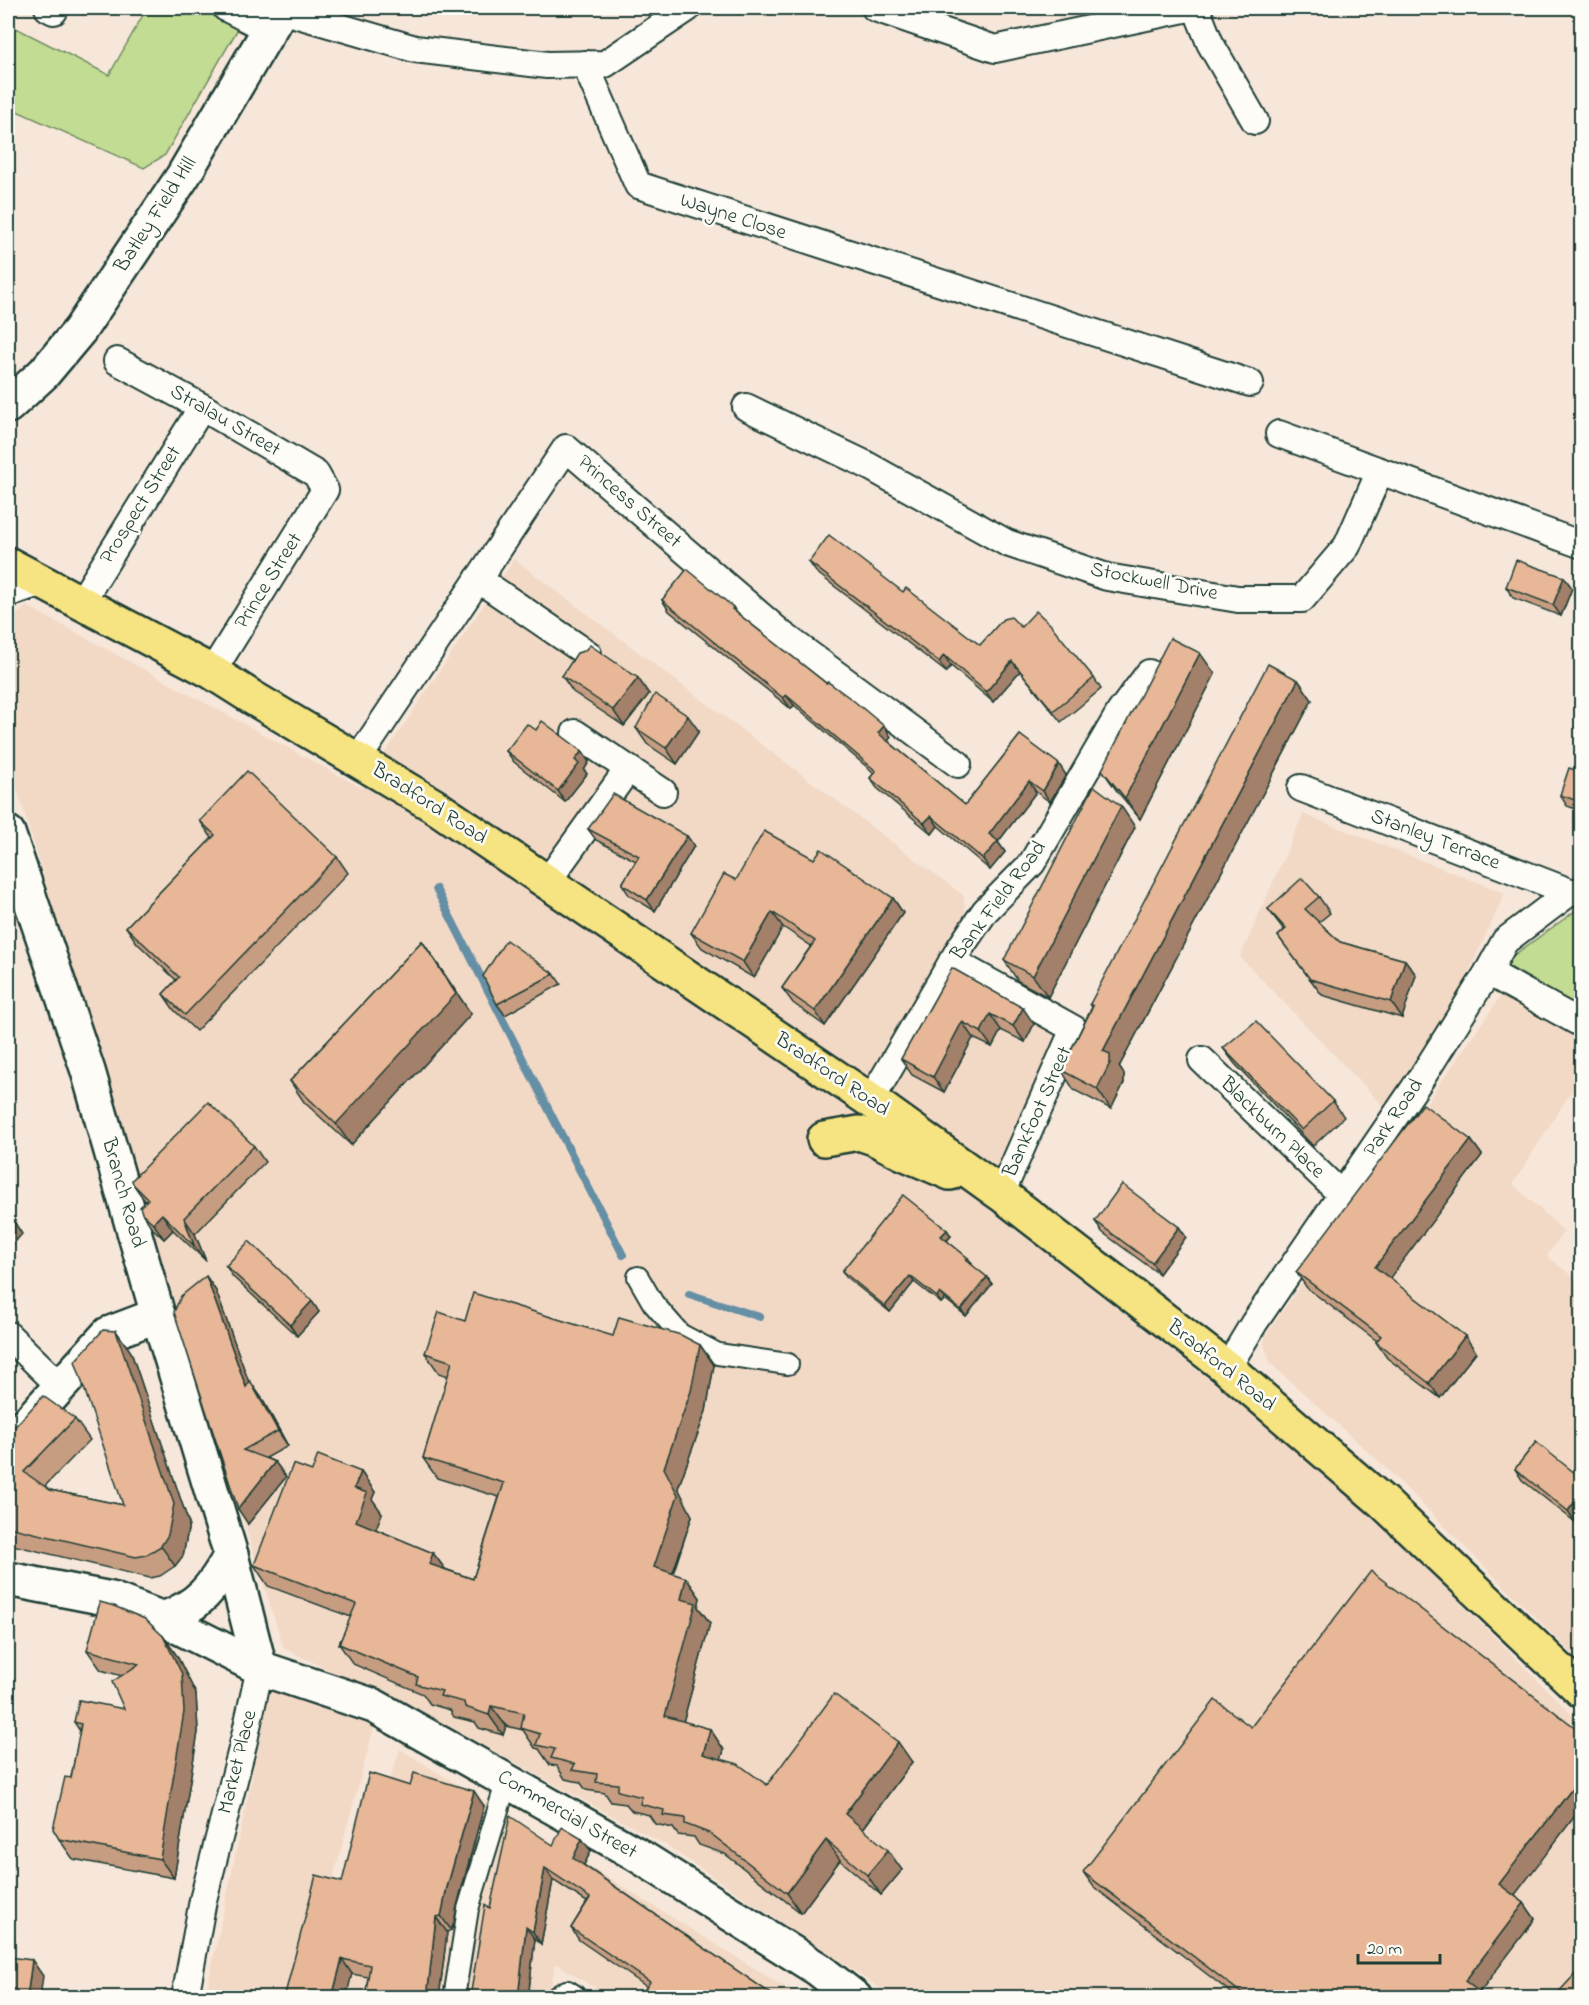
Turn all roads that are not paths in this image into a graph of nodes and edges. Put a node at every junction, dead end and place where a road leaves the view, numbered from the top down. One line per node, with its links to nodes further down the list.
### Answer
1 (226, 8): 6 (street)
2 (688, 8): 7 (street)
3 (875, 8): 4 (street)
4 (1189, 8)
5 (1196, 8): 8 (street)
6 (277, 16): 7 (street); 11 (street, Batley Field Hill)
7 (585, 64): 10 (street, Wayne Close)
8 (1255, 122)
9 (117, 361): 12 (street, Stralau Street)
10 (1250, 383)
11 (8, 406)
12 (202, 407): 16 (street, Stralau Street); 21 (street, Prospect Street)
13 (746, 407): 15 (street, Stockwell Drive)
14 (1279, 434): 15 (street)
15 (1380, 471): 17 (street)
16 (325, 490): 23 (street, Prince Street)
17 (1581, 545)
18 (8, 564): 20 (main road, Bradford Road)
19 (478, 579): 22 (street); 26 (street, Princess Street); 27 (street, Princess Street)
20 (22, 585): 21 (main road, Bradford Road)
21 (80, 604): 23 (main road, Bradford Road)
22 (588, 654)
23 (212, 672): 26 (main road, Bradford Road)
24 (1149, 673): 34 (street, Bank Field Road)
25 (575, 733): 28 (street)
26 (358, 759): 32 (main road, Bradford Road)
27 (958, 764)
28 (628, 769): 30 (street); 32 (street)
29 (1301, 788): 33 (street, Stanley Terrace)
30 (663, 792)
31 (8, 833): 43 (street, Branch Road)
32 (547, 882): 38 (main road, Bradford Road)
33 (1576, 892): 35 (street, Park Road)
34 (952, 961): 38 (street, Bank Field Road); 40 (street, Bankfoot Street)
35 (1488, 972): 36 (street); 41 (street, Park Road)
36 (1581, 1024)
37 (1202, 1060): 41 (street, Blackburn Place)
38 (870, 1100): 40 (main road, Bradford Road)
39 (824, 1139): 40 (main road)
40 (1001, 1194): 46 (main road, Bradford Road)
41 (1342, 1195): 46 (street, Park Road)
42 (638, 1277): 45 (street)
43 (158, 1315): 47 (street); 49 (street, Branch Road)
44 (8, 1335): 47 (street)
45 (788, 1364)
46 (1227, 1368): 53 (main road, Bradford Road)
47 (60, 1385): 48 (street)
48 (8, 1444)
49 (231, 1555): 51 (street); 52 (street, Branch Road)
50 (9, 1579): 51 (street, Commercial Street)
51 (163, 1618): 52 (street, Commercial Street)
52 (260, 1668): 54 (street, Commercial Street); 55 (street, Market Place)
53 (1581, 1691)
54 (507, 1780): 56 (street); 59 (street, Commercial Street)
55 (185, 1998)
56 (454, 1998)
57 (560, 1998): 58 (street)
58 (573, 1998)
59 (855, 1998)

